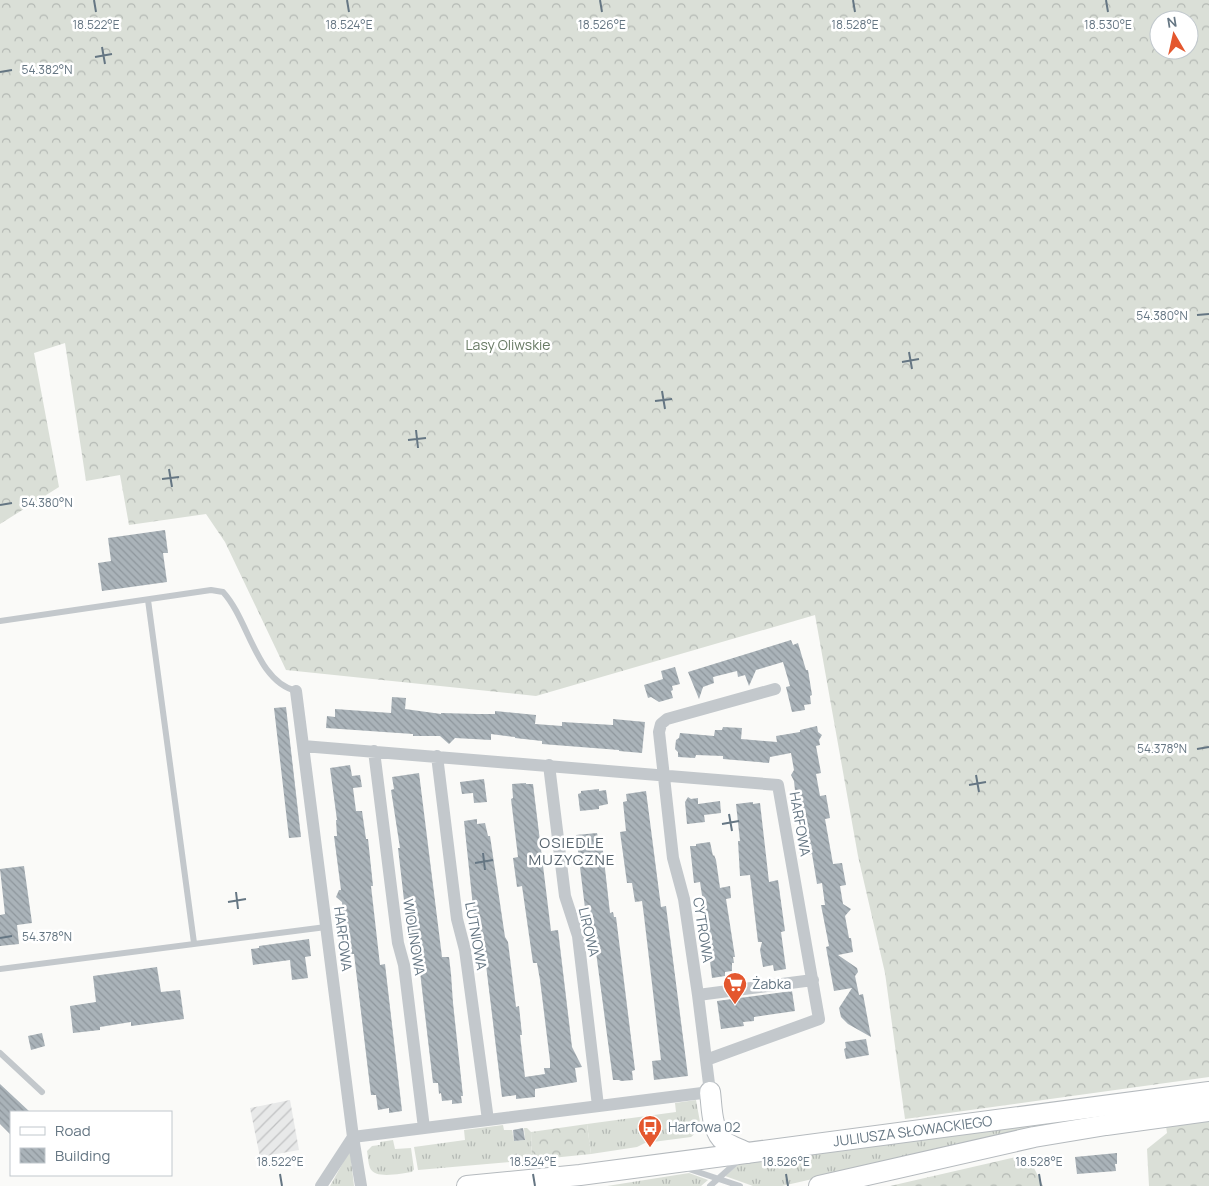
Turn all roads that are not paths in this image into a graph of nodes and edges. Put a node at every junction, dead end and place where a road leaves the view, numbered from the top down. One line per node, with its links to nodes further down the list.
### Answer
1 (148, 600): 2 (lane); 4 (lane); 11 (lane)
2 (0, 621)
3 (775, 689): 9 (street)
4 (296, 691): 5 (street, HARFOWA)
5 (303, 746): 6 (street, HARFOWA); 10 (street, HARFOWA)
6 (374, 751): 7 (street, HARFOWA); 23 (street, WIOLINOWA)
7 (437, 756): 8 (street, HARFOWA); 22 (street, LUTNIOWA)
8 (549, 765): 9 (street, HARFOWA); 20 (street, LIROWA)
9 (664, 774): 13 (street, HARFOWA); 14 (street, CYTROWA)
10 (326, 927): 11 (lane); 24 (street, HARFOWA)
11 (194, 943): 12 (lane)
12 (0, 969)
13 (812, 980): 14 (street); 16 (street, HARFOWA)
14 (698, 995): 16 (street, CYTROWA)
15 (0, 1053): 17 (lane)
16 (706, 1060): 18 (street, CYTROWA)
17 (42, 1092)
18 (710, 1092): 20 (street); 25 (main road)
19 (1209, 1092): 25 (main road, JULIUSZA SŁOWACKIEGO)
20 (598, 1106): 22 (street)
21 (1209, 1112): 33 (main road, JULIUSZA SŁOWACKIEGO)
22 (488, 1120): 23 (street)
23 (424, 1128): 24 (street)
24 (353, 1137): 28 (street); 29 (street, HARFOWA)
25 (747, 1152): 26 (main road, JULIUSZA SŁOWACKIEGO); 27 (lane)
26 (671, 1163): 27 (lane); 30 (main road, JULIUSZA SŁOWACKIEGO)
27 (718, 1179): 31 (lane); 32 (lane)
28 (322, 1186)
29 (361, 1186)
30 (467, 1186)
31 (710, 1186)
32 (740, 1186)
33 (819, 1186)

